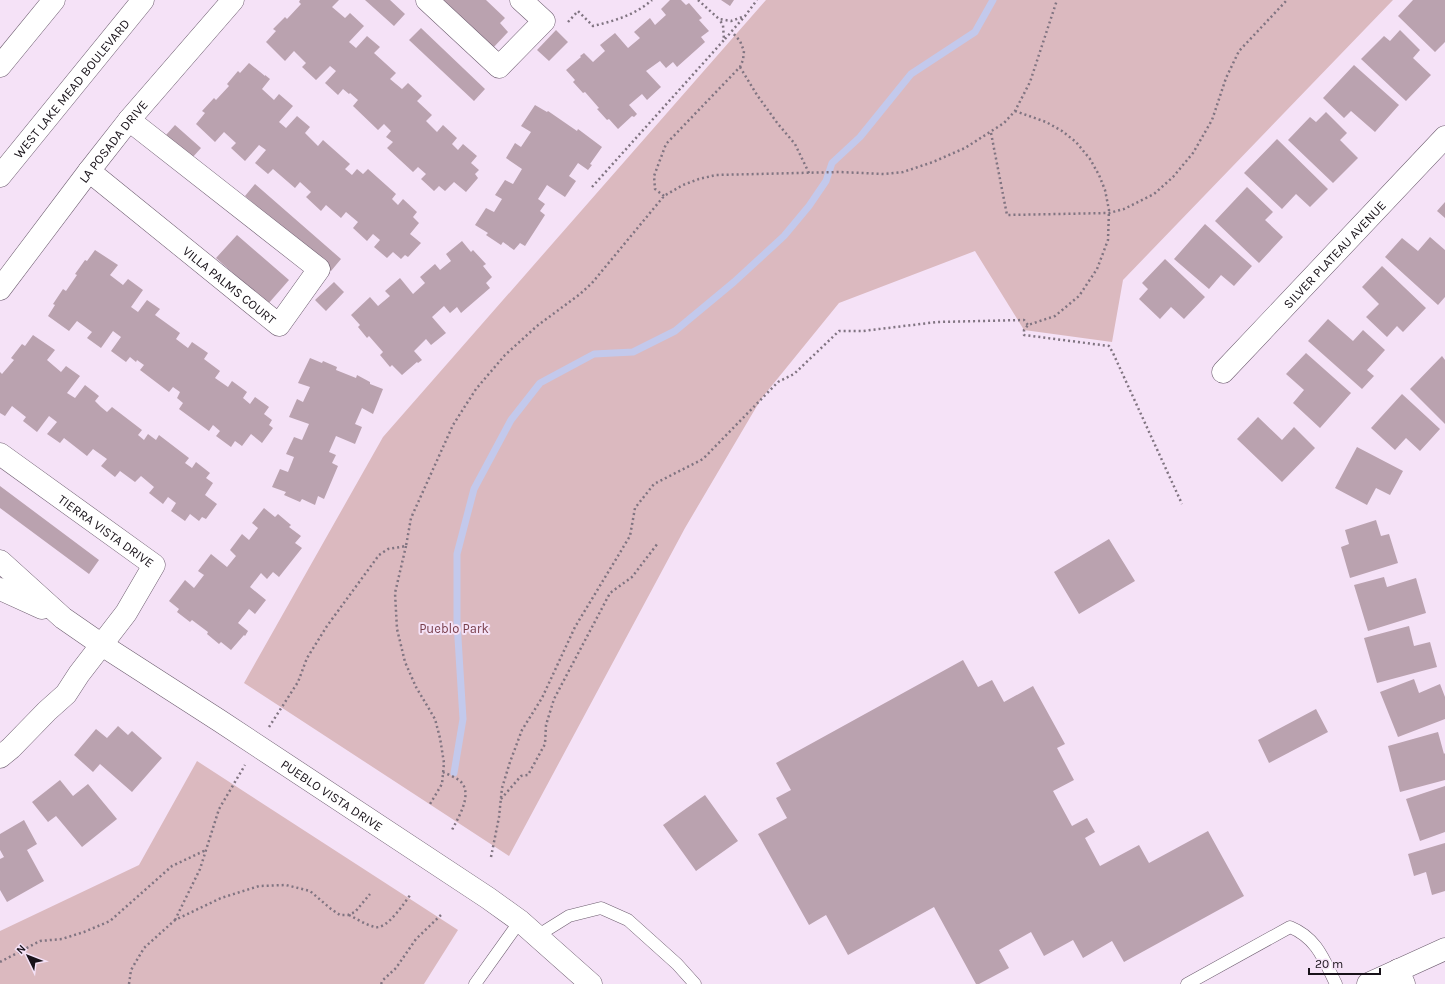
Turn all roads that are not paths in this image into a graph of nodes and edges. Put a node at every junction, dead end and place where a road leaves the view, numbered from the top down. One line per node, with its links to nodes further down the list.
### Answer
1 (54, 0): 6 (street)
2 (142, 0): 10 (street, WEST LAKE MEAD BOULEVARD)
3 (233, 0): 7 (street, LA POSADA DRIVE)
4 (427, 0): 5 (street)
5 (521, 0)
6 (0, 66)
7 (129, 120): 9 (street, LA POSADA DRIVE); 9 (street, VILLA PALMS COURT)
8 (1445, 137): 12 (street, SILVER PLATEAU AVENUE)
9 (88, 171): 11 (street, LA POSADA DRIVE)
10 (0, 176)
11 (0, 289)
12 (1223, 372)
13 (0, 454): 17 (street, TIERRA VISTA DRIVE)
14 (0, 561): 16 (street, PUEBLO VISTA DRIVE)
15 (0, 589): 16 (street, PUEBLO VISTA DRIVE)
16 (63, 618): 17 (street, PUEBLO VISTA DRIVE)
17 (102, 645): 18 (street); 19 (street, PUEBLO VISTA DRIVE)
18 (0, 757)
19 (520, 921): 20 (street, PUEBLO VISTA DRIVE); 23 (lane)
20 (537, 936): 24 (street, PUEBLO VISTA DRIVE); 25 (lane)
21 (1445, 949): 22 (street)
22 (1401, 977): 28 (street)
23 (475, 984)
24 (591, 984)
25 (695, 984)
26 (1187, 984): 27 (lane)
27 (1336, 984)
28 (1368, 984)

